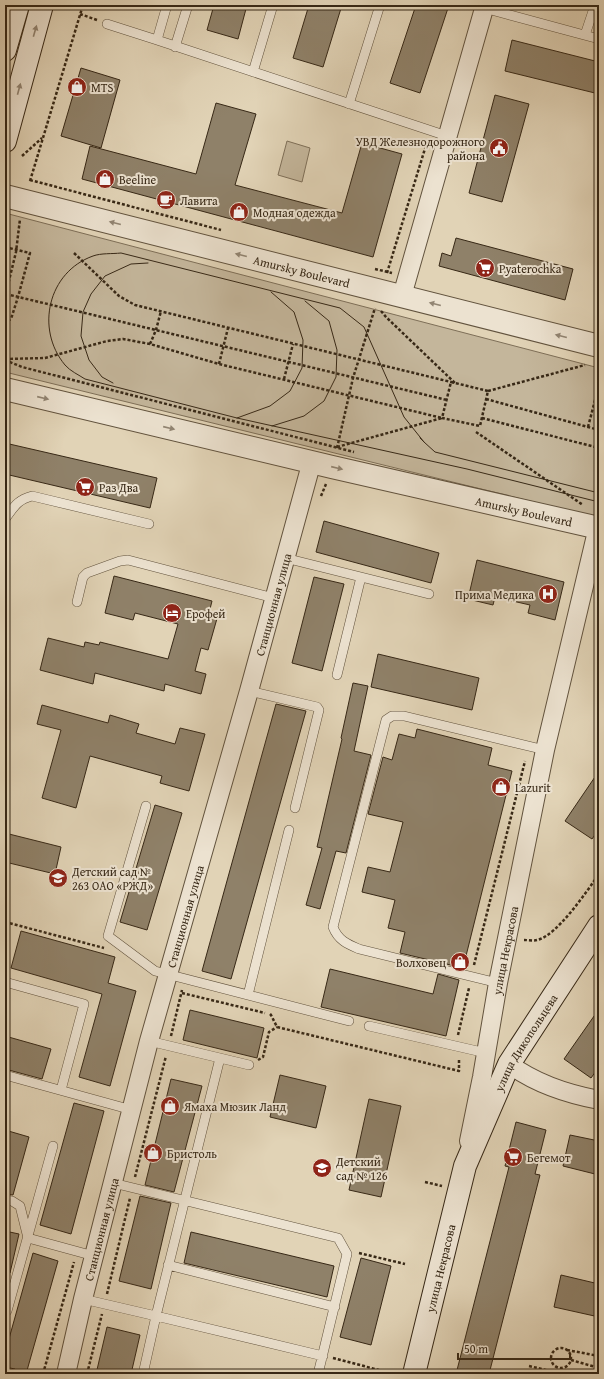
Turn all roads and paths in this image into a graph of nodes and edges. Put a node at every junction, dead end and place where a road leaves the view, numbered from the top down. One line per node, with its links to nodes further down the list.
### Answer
1 (18, 5): 16 (street)
2 (42, 5): 21 (street, one-way to 2)
3 (83, 5): 10 (path)
4 (167, 5): 14 (lane)
5 (188, 5): 15 (lane)
6 (273, 5): 17 (lane)
7 (380, 5): 18 (lane)
8 (594, 5): 12 (lane)
9 (484, 6): 12 (lane); 19 (street)
10 (80, 14): 11 (path); 20 (path)
11 (107, 24): 14 (lane)
12 (585, 35): 13 (lane)
13 (599, 39)
14 (157, 40): 15 (lane)
15 (175, 46): 17 (lane)
16 (5, 50)
17 (253, 72): 18 (lane)
18 (349, 104): 19 (lane)
19 (439, 133): 29 (path); 31 (street)
20 (44, 137): 22 (path); 23 (path)
21 (5, 140)
22 (22, 156)
23 (28, 187)
24 (5, 196): 31 (street, Amursky Boulevard, one-way to 24)
25 (21, 213): 27 (path)
26 (5, 247): 27 (path)
27 (16, 249): 30 (path); 32 (path)
28 (74, 253): 33 (path)
29 (385, 277)
30 (5, 295): 32 (path)
31 (402, 296): 40 (street, Amursky Boulevard, one-way to 31)
32 (18, 297): 34 (path); 36 (path)
33 (161, 311): 35 (path); 36 (path)
34 (5, 322)
35 (228, 328): 38 (path); 39 (path)
36 (156, 330): 37 (path); 39 (path)
37 (150, 344): 41 (path); 44 (path)
38 (293, 344): 42 (path); 43 (path)
39 (223, 346): 43 (path); 44 (path)
40 (599, 346)
41 (5, 359): 61 (path)
42 (359, 360): 46 (path); 48 (path); 49 (path)
43 (288, 362): 46 (path); 47 (path)
44 (219, 364): 47 (path)
45 (585, 365): 52 (path)
46 (353, 378): 53 (path); 55 (path)
47 (284, 379): 53 (path)
48 (451, 382): 49 (path); 55 (path)
49 (455, 383): 52 (path)
50 (599, 384): 58 (path)
51 (5, 389): 65 (street, Amursky Boulevard, one-way to 65)
52 (488, 391): 54 (path)
53 (349, 395): 56 (path); 61 (path)
54 (486, 399): 57 (path); 58 (path)
55 (446, 400): 56 (path)
56 (442, 418): 57 (path); 61 (path)
57 (482, 418): 62 (path)
58 (588, 426): 59 (path)
59 (599, 430)
60 (476, 432): 66 (path)
61 (337, 447): 63 (path); 64 (path)
62 (599, 448)
63 (360, 453)
64 (335, 454)
65 (312, 462): 69 (street, Amursky Boulevard, one-way to 69); 70 (street, Станционная улица)
66 (585, 506)
67 (5, 519): 68 (lane)
68 (149, 524)
69 (598, 528): 77 (street, улица Некрасова)
70 (285, 558): 71 (lane); 73 (street, Станционная улица)
71 (361, 577): 72 (lane); 75 (lane)
72 (429, 594)
73 (274, 598): 74 (lane); 76 (street, Станционная улица)
74 (78, 602)
75 (337, 675)
76 (249, 691): 79 (lane); 87 (street, Станционная улица)
77 (537, 748): 88 (path); 88 (lane); 91 (street, улица Некрасова)
78 (146, 806): 87 (lane)
79 (295, 808)
80 (289, 830): 93 (lane)
81 (599, 874): 85 (path)
82 (6, 922): 84 (path); 86 (path)
83 (599, 926): 102 (street, улица Дикопольцева)
84 (5, 930)
85 (524, 940)
86 (107, 949)
87 (167, 975): 89 (lane); 97 (street, Станционная улица)
88 (471, 977): 91 (lane); 99 (path)
89 (184, 979): 92 (path); 93 (lane)
90 (5, 982): 105 (lane)
91 (498, 983): 100 (street, улица Некрасова)
92 (182, 993): 96 (path); 98 (path)
93 (248, 995): 94 (lane)
94 (349, 1021)
95 (369, 1026): 99 (lane)
96 (277, 1027): 99 (path); 103 (path)
97 (149, 1041): 98 (lane); 107 (street, Станционная улица)
98 (169, 1046): 101 (lane); 111 (path)
99 (458, 1046): 100 (lane)
100 (486, 1053): 109 (street, улица Некрасова)
101 (220, 1058): 103 (lane); 113 (lane)
102 (510, 1064): 106 (street); 109 (street, улица Дикопольцева)
103 (249, 1065)
104 (5, 1075): 105 (lane)
105 (61, 1090): 107 (lane)
106 (599, 1100)
107 (132, 1110): 110 (street, Станционная улица)
108 (53, 1146): 114 (lane)
109 (464, 1166): 137 (street, улица Некрасова)
110 (113, 1183): 111 (lane); 116 (street, Станционная улица)
111 (133, 1188): 113 (lane); 120 (path)
112 (5, 1200): 114 (lane)
113 (184, 1200): 115 (lane); 118 (lane)
114 (28, 1238): 116 (lane); 122 (lane)
115 (344, 1249): 117 (path); 121 (lane)
116 (94, 1256): 119 (street, Станционная улица)
117 (405, 1264)
118 (168, 1266): 121 (lane); 123 (lane)
119 (83, 1299): 120 (lane); 133 (street, Станционная улица)
120 (104, 1304): 123 (lane); 134 (path)
121 (335, 1307): 125 (lane)
122 (7, 1311)
123 (156, 1316): 125 (lane); 135 (lane)
124 (566, 1350): 126 (path); 127 (path); 129 (path)
125 (323, 1356): 131 (path); 136 (lane)
126 (599, 1356)
127 (571, 1360): 129 (path); 130 (path)
128 (529, 1366): 132 (path)
129 (558, 1368): 132 (path)
130 (599, 1368)
131 (379, 1370)
132 (551, 1371): 138 (path)
133 (66, 1374)
134 (87, 1374)
135 (143, 1374)
136 (318, 1374)
137 (414, 1374)
138 (563, 1374)

